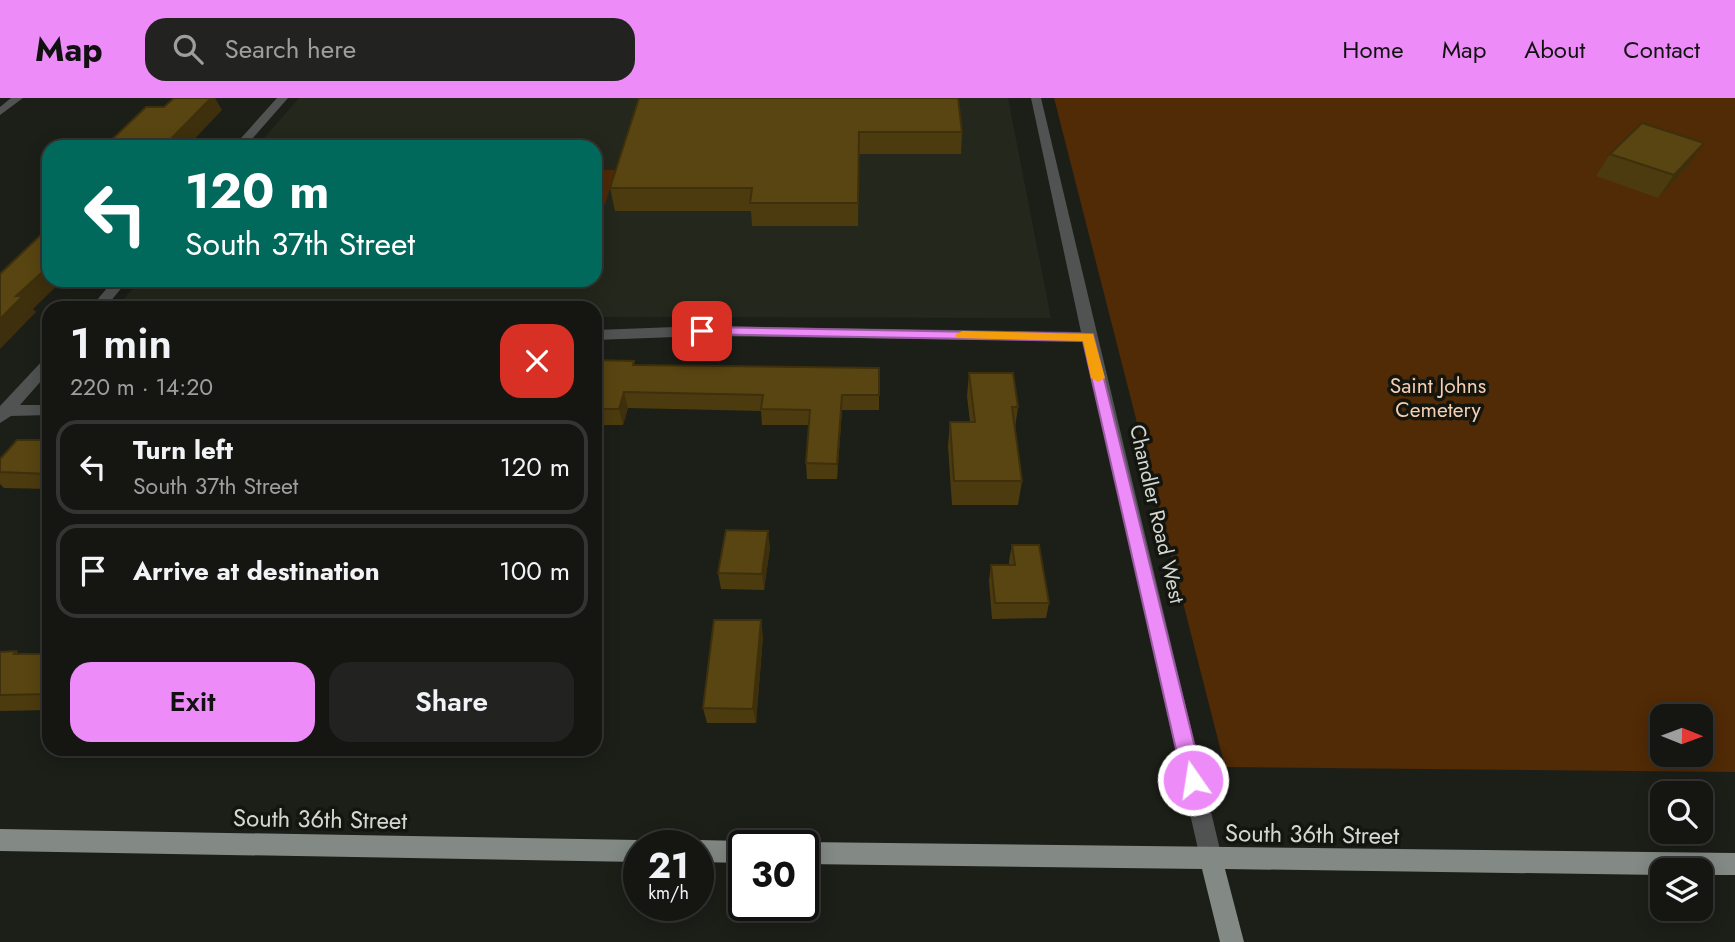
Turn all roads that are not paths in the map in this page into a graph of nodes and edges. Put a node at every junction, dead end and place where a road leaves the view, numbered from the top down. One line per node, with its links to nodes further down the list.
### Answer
1 (18, 98): 4 (street)
2 (283, 98): 5 (street)
3 (1036, 98): 9 (street, Chandler Road West)
4 (0, 113)
5 (245, 140)
6 (115, 287): 7 (street)
7 (103, 301)
8 (602, 335): 9 (street)
9 (1088, 337): 16 (street, Chandler Road West)
10 (42, 370): 12 (street)
11 (42, 410): 12 (street)
12 (2, 413)
13 (0, 840): 14 (main road, South 36th Street)
14 (623, 851)
15 (819, 853): 16 (main road, South 36th Street)
16 (1212, 858): 17 (main road, South 36th Street); 18 (main road, Chandler Road West)
17 (1735, 864)
18 (1232, 942)

